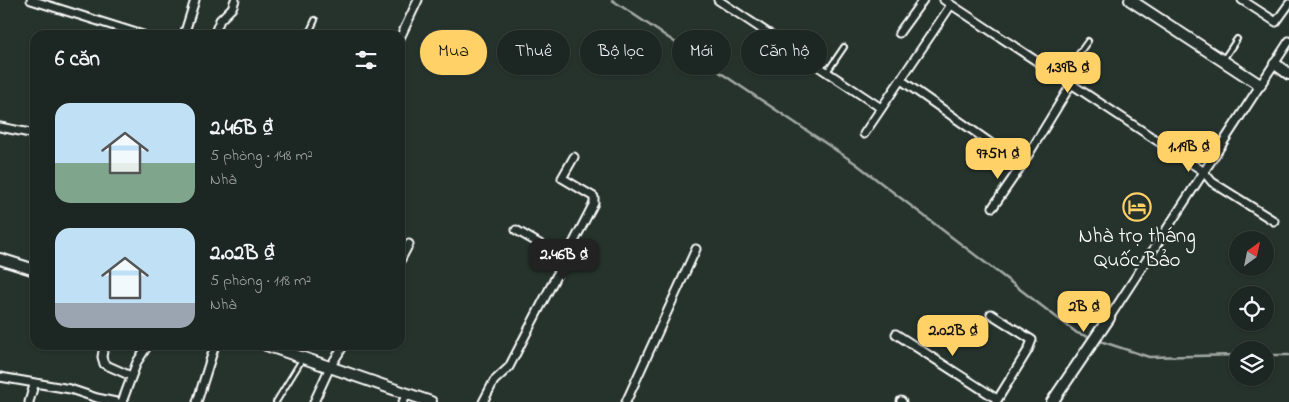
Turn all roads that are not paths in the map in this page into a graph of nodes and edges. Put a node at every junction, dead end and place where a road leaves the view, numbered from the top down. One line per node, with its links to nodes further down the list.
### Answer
1 (31, 0): 13 (street)
2 (195, 0): 14 (street)
3 (235, 0): 15 (street)
4 (418, 0): 17 (street)
5 (718, 0): 18 (street)
6 (922, 0): 19 (street)
7 (944, 0): 11 (street)
8 (1130, 0): 24 (street)
9 (1242, 0): 10 (street)
10 (1289, 4)
11 (951, 5): 28 (street); 29 (street)
12 (315, 20): 16 (lane)
13 (127, 30)
14 (186, 30)
15 (216, 30)
16 (310, 30)
17 (404, 30)
18 (763, 30)
19 (899, 33)
20 (1236, 39): 24 (lane)
21 (1088, 41): 28 (lane)
22 (1289, 41): 25 (street)
23 (844, 47): 26 (lane)
24 (1222, 60): 31 (street)
25 (1274, 64): 27 (street); 31 (street)
26 (827, 72): 32 (street)
27 (1289, 74)
28 (1062, 78): 30 (street)
29 (900, 80): 32 (street); 37 (street)
30 (1072, 83): 37 (street); 38 (street)
31 (1260, 85): 38 (street)
32 (881, 108): 35 (street)
33 (0, 127): 34 (street)
34 (30, 133)
35 (864, 134)
36 (574, 157): 45 (street)
37 (1022, 165): 39 (street)
38 (1203, 171): 40 (street); 49 (street)
39 (993, 207)
40 (1274, 221)
41 (516, 230): 45 (street)
42 (409, 244): 44 (street)
43 (696, 249): 71 (street)
44 (405, 252)
45 (564, 258): 70 (street)
46 (0, 259): 47 (street)
47 (30, 268)
48 (991, 314): 62 (street)
49 (1109, 318): 72 (street)
50 (896, 334): 62 (street)
51 (103, 350): 58 (street)
52 (144, 350): 58 (street)
53 (213, 350): 66 (street)
54 (280, 350): 56 (street)
55 (341, 350): 57 (street)
56 (303, 358): 57 (street); 67 (lane)
57 (330, 367): 61 (street); 68 (street)
58 (131, 376): 65 (street)
59 (0, 377): 60 (street)
60 (34, 384): 63 (street); 64 (street)
61 (405, 398): 69 (street)
62 (996, 401)
63 (29, 402)
64 (116, 402)
65 (122, 402)
66 (197, 402)
67 (276, 402)
68 (314, 402)
69 (431, 402)
70 (483, 402)
71 (626, 402)
72 (1052, 402)

